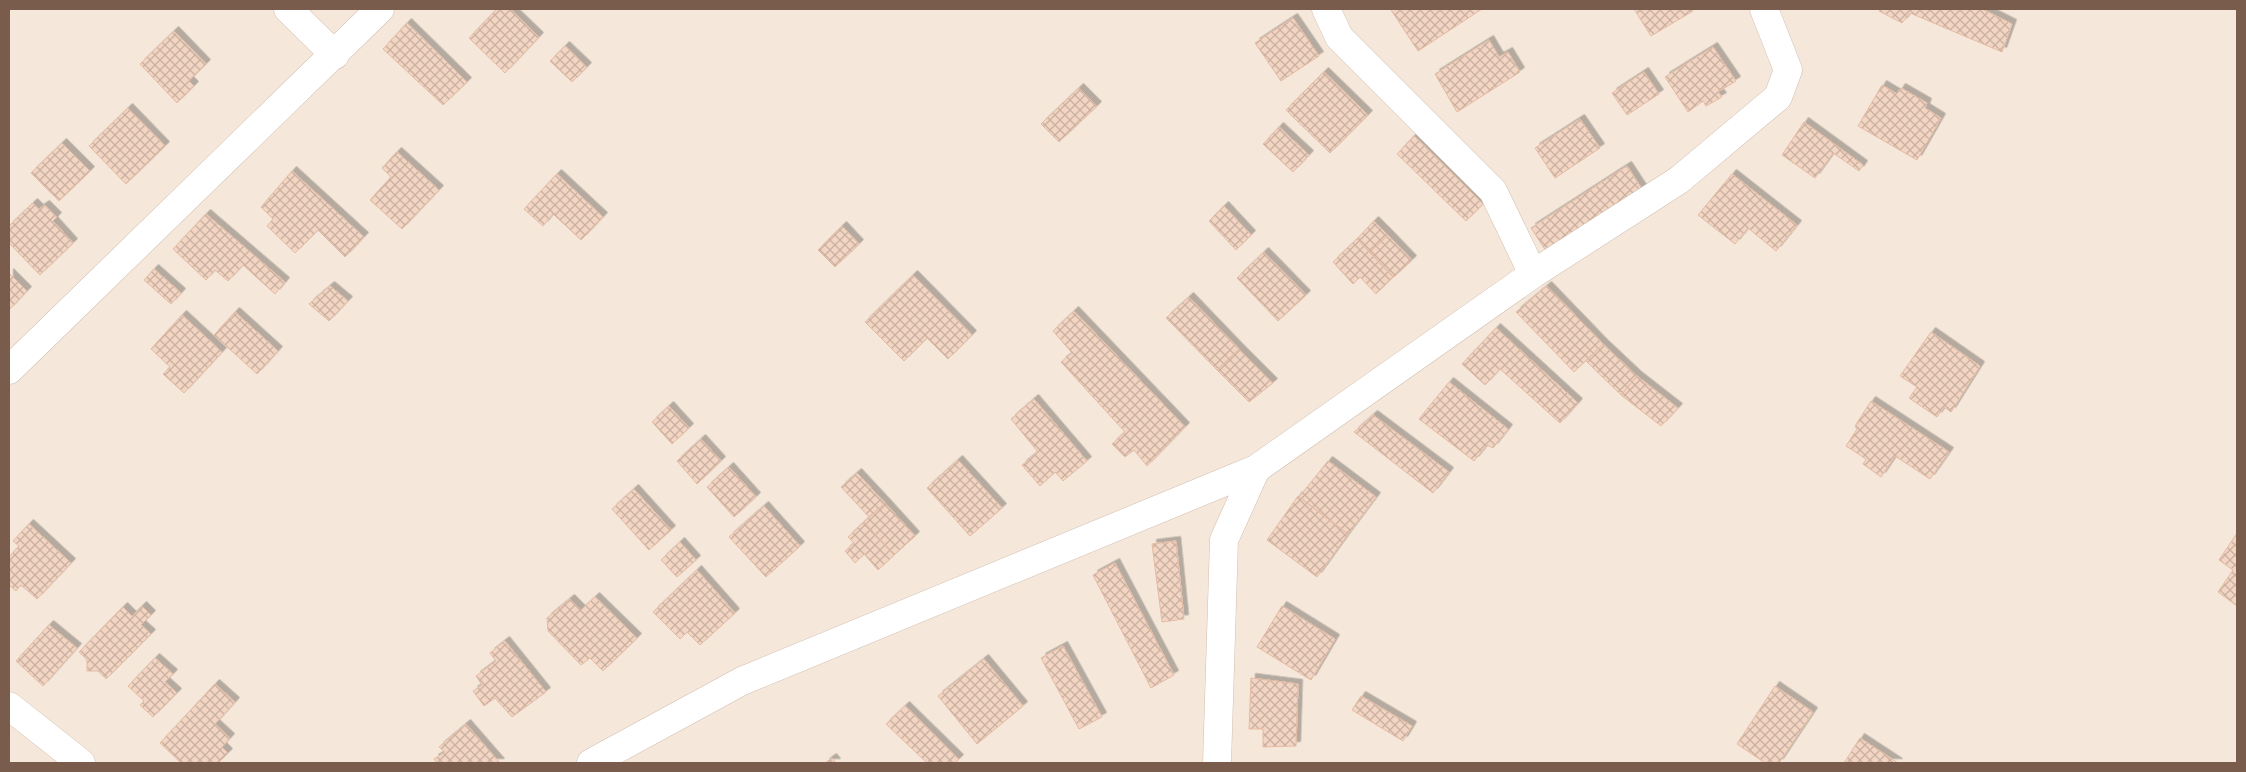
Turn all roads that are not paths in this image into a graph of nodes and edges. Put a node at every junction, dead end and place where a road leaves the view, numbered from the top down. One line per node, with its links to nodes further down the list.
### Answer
1 (288, 9): 5 (street)
2 (380, 9): 5 (street)
3 (1326, 9): 6 (street)
4 (1764, 9): 6 (street)
5 (335, 54): 7 (street)
6 (1533, 274): 8 (street)
7 (9, 370)
8 (1256, 469): 11 (street); 12 (street)
9 (9, 707): 10 (street)
10 (81, 763)
11 (591, 763)
12 (1217, 763)

